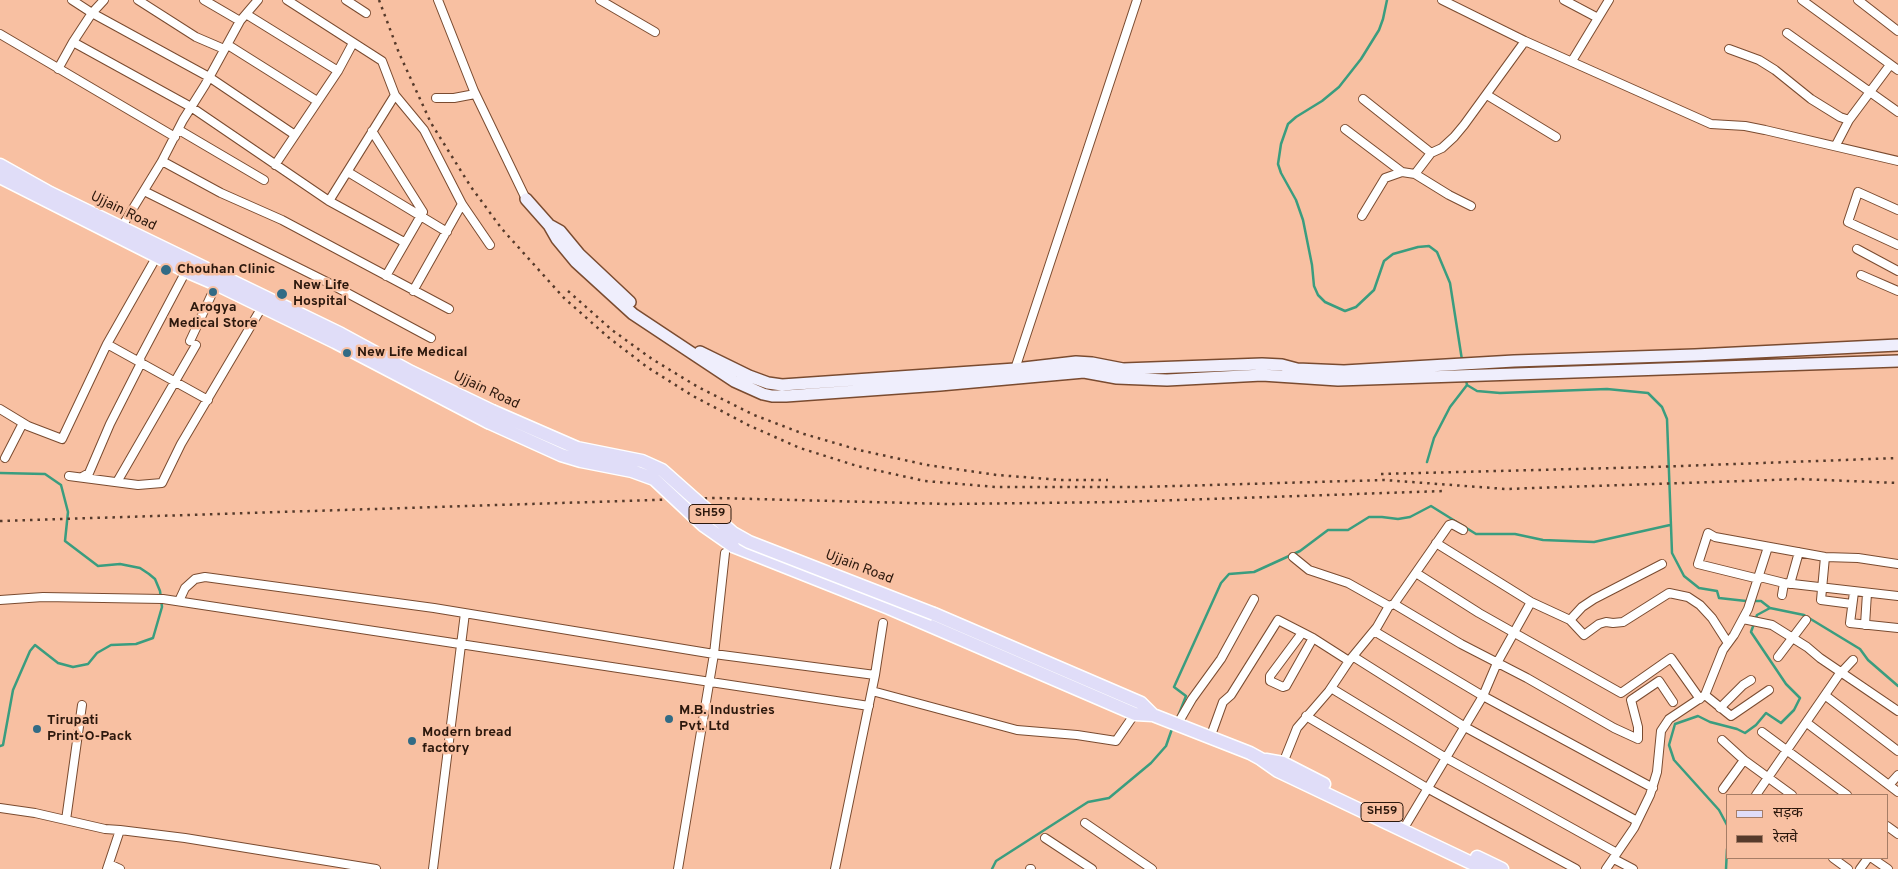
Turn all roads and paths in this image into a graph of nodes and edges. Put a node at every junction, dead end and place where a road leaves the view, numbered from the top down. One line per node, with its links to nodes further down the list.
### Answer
1 (72, 0): 16 (street)
2 (104, 0): 16 (street)
3 (138, 0): 28 (street)
4 (204, 0): 20 (street)
5 (258, 0): 18 (street)
6 (287, 0): 27 (street)
7 (346, 0): 17 (street)
8 (438, 0): 37 (street)
9 (600, 0): 22 (street)
10 (1137, 0): 92 (street)
11 (1564, 0): 19 (street)
12 (1609, 0): 19 (street)
13 (1802, 0): 31 (street)
14 (1858, 0): 21 (street)
15 (1445, 1): 25 (street)
16 (92, 13): 26 (street); 35 (street)
17 (366, 13)
18 (246, 14): 20 (street); 34 (street)
19 (1598, 18): 30 (street)
20 (240, 21): 28 (street)
21 (1898, 31)
22 (654, 32)
23 (1787, 33): 36 (street)
24 (0, 34): 32 (street)
25 (1526, 41): 30 (street); 39 (street)
26 (73, 42): 32 (street); 43 (street)
27 (353, 43): 34 (street); 38 (street)
28 (226, 47): 35 (street); 42 (street)
29 (1729, 49): 45 (street)
30 (1572, 61): 51 (street)
31 (1890, 65): 33 (street); 36 (street)
32 (58, 69): 48 (street)
33 (1898, 70)
34 (338, 71): 42 (street)
35 (209, 77): 43 (street); 49 (street)
36 (1868, 92): 44 (street); 45 (street)
37 (475, 94): 40 (street); 64 (street)
38 (395, 95): 47 (street); 65 (street)
39 (1487, 95): 50 (street); 52 (street)
40 (436, 98)
41 (1363, 99): 52 (street)
42 (317, 101): 49 (street)
43 (191, 107): 48 (street); 56 (street)
44 (1898, 112)
45 (1849, 120): 51 (street)
46 (1345, 129): 58 (street)
47 (372, 131): 57 (street); 68 (street)
48 (177, 134): 53 (street); 61 (street)
49 (295, 135): 56 (street)
50 (1556, 137)
51 (1836, 145): 54 (street)
52 (1431, 153): 59 (street)
53 (162, 161): 62 (street); 80 (street)
54 (1898, 161)
55 (0, 165): 70 (main road, Ujjain Road / SH59)
56 (275, 165): 63 (street)
57 (348, 172): 63 (street); 68 (street)
58 (1402, 172): 59 (street); 69 (street)
59 (1415, 174): 66 (street)
60 (0, 177): 76 (main road, Ujjain Road / SH59)
61 (264, 180)
62 (144, 191): 70 (street); 86 (street)
63 (329, 200): 72 (street)
64 (526, 200): 92 (street)
65 (462, 204): 71 (street); 73 (street)
66 (1471, 206)
67 (1898, 210): 74 (street)
68 (421, 216): 71 (street); 72 (street)
69 (1362, 216)
70 (121, 228): 89 (main road, Ujjain Road / SH59)
71 (447, 232): 82 (street)
72 (404, 242): 80 (street)
73 (490, 245)
74 (1898, 245)
75 (1857, 249): 78 (street)
76 (157, 256): 77 (main road, Ujjain Road / SH59); 87 (street)
77 (186, 271): 81 (main road, Ujjain Road / SH59); 91 (street)
78 (1898, 271)
79 (1861, 275): 83 (street)
80 (386, 276): 82 (street)
81 (216, 285): 84 (main road, Ujjain Road / SH59); 93 (street)
82 (414, 291): 85 (street)
83 (1898, 291)
84 (262, 307): 89 (main road, Ujjain Road / SH59); 94 (street)
85 (448, 309)
86 (431, 338)
87 (107, 344): 91 (street); 97 (street)
88 (1898, 345): 92 (street)
89 (368, 354): 96 (main road, Ujjain Road / SH59); 96 (main road, Ujjain Road / SH59)
90 (1898, 361): 92 (street)
91 (141, 363): 93 (street); 100 (street)
92 (1013, 374)
93 (175, 381): 94 (street); 101 (street)
94 (208, 400): 101 (street)
95 (0, 409): 97 (street)
96 (490, 416): 155 (main road, SH59, bridge); 155 (main road, Ujjain Road / SH59, bridge)
97 (23, 423): 98 (street)
98 (5, 458)
99 (68, 476): 100 (street)
100 (82, 477): 101 (street)
101 (117, 482)
102 (1463, 530): 103 (street)
103 (1436, 543): 111 (street); 122 (street)
104 (1768, 547): 105 (street); 112 (street); 112 (street)
105 (1799, 552): 108 (street); 113 (street)
106 (725, 553): 139 (street)
107 (1293, 557): 124 (street)
108 (1825, 557): 110 (street); 114 (street)
109 (1662, 564): 127 (street)
110 (1898, 564)
111 (1416, 573): 124 (street); 134 (street)
112 (1759, 578): 113 (street); 126 (street)
113 (1787, 584): 114 (street); 117 (street)
114 (1821, 588): 115 (street); 123 (street)
115 (1854, 592): 116 (street); 123 (street)
116 (1867, 593): 118 (street); 130 (street)
117 (1782, 596)
118 (1898, 596)
119 (1254, 599): 163 (street)
120 (0, 600): 121 (street)
121 (179, 601): 125 (street); 137 (street)
122 (1531, 602): 127 (street); 134 (street)
123 (1852, 604): 130 (street)
124 (1392, 605): 132 (street); 143 (street)
125 (466, 613): 137 (street); 139 (street)
126 (1743, 619): 135 (street); 138 (street)
127 (1570, 620): 138 (street)
128 (1806, 620): 135 (street)
129 (883, 623): 145 (street)
130 (1865, 625): 131 (street)
131 (1898, 628)
132 (1374, 631): 141 (street); 151 (street)
133 (1302, 633): 136 (street); 136 (street); 166 (street)
134 (1514, 633): 143 (street); 153 (street)
135 (1792, 637): 140 (street); 144 (street)
136 (1314, 638): 141 (street)
137 (461, 643): 147 (street); 197 (street)
138 (1728, 644): 153 (street)
139 (714, 654): 145 (street); 147 (street)
140 (1778, 657)
141 (1351, 659): 148 (street); 164 (street)
142 (1852, 660): 144 (street)
143 (1497, 663): 151 (street); 154 (street)
144 (1843, 673): 152 (street); 160 (street)
145 (875, 676): 150 (street)
146 (1751, 680): 158 (street)
147 (709, 682): 157 (street); 198 (street)
148 (1331, 688): 161 (street); 170 (street)
149 (1769, 690): 158 (street)
150 (872, 691): 157 (street); 159 (street)
151 (1483, 696): 164 (street); 178 (street)
152 (1826, 696): 162 (street); 169 (street)
153 (1702, 697): 158 (street); 178 (street)
154 (1672, 702)
155 (1124, 703): 159 (main road, SH59)
156 (82, 705): 185 (street)
157 (869, 706): 199 (street)
158 (1720, 708)
159 (1138, 709): 163 (main road, SH59)
160 (1898, 711)
161 (1306, 716): 173 (street); 177 (street)
162 (1807, 723): 168 (street); 176 (street)
163 (1177, 725): 166 (main road, SH59)
164 (1466, 726): 170 (street); 186 (street)
165 (1762, 732): 168 (street)
166 (1210, 738): 171 (main road, SH59)
167 (1722, 740): 172 (street)
168 (1787, 750): 175 (street); 183 (street)
169 (1898, 751)
170 (1446, 758): 177 (street); 191 (street)
171 (1261, 759): 173 (main road, SH59); 202 (main road, SH59)
172 (1744, 760): 175 (street); 179 (street)
173 (1283, 764): 188 (main road, SH59)
174 (1898, 775): 176 (street)
175 (1768, 776): 181 (street); 182 (street)
176 (1889, 785): 180 (street)
177 (1427, 788): 188 (street); 204 (street)
178 (1652, 788): 186 (street)
179 (1723, 789)
180 (1898, 792)
181 (1755, 794)
182 (1791, 794)
183 (1846, 794)
184 (0, 808): 185 (street)
185 (66, 820): 189 (street)
186 (1637, 821): 191 (street)
187 (1085, 823): 201 (street)
188 (1406, 823): 203 (main road, SH59)
189 (120, 830): 194 (street); 196 (street)
190 (1045, 838): 200 (street)
191 (1616, 856): 205 (street); 206 (street)
192 (1834, 859): 207 (street)
193 (1873, 859): 208 (street)
194 (108, 866): 195 (street)
195 (120, 869)
196 (376, 869)
197 (433, 869)
198 (678, 869)
199 (835, 869)
200 (1092, 869)
201 (1152, 869)
202 (1484, 869)
203 (1502, 869)
204 (1576, 869)
205 (1606, 869)
206 (1633, 869)
207 (1848, 869)
208 (1888, 869)

